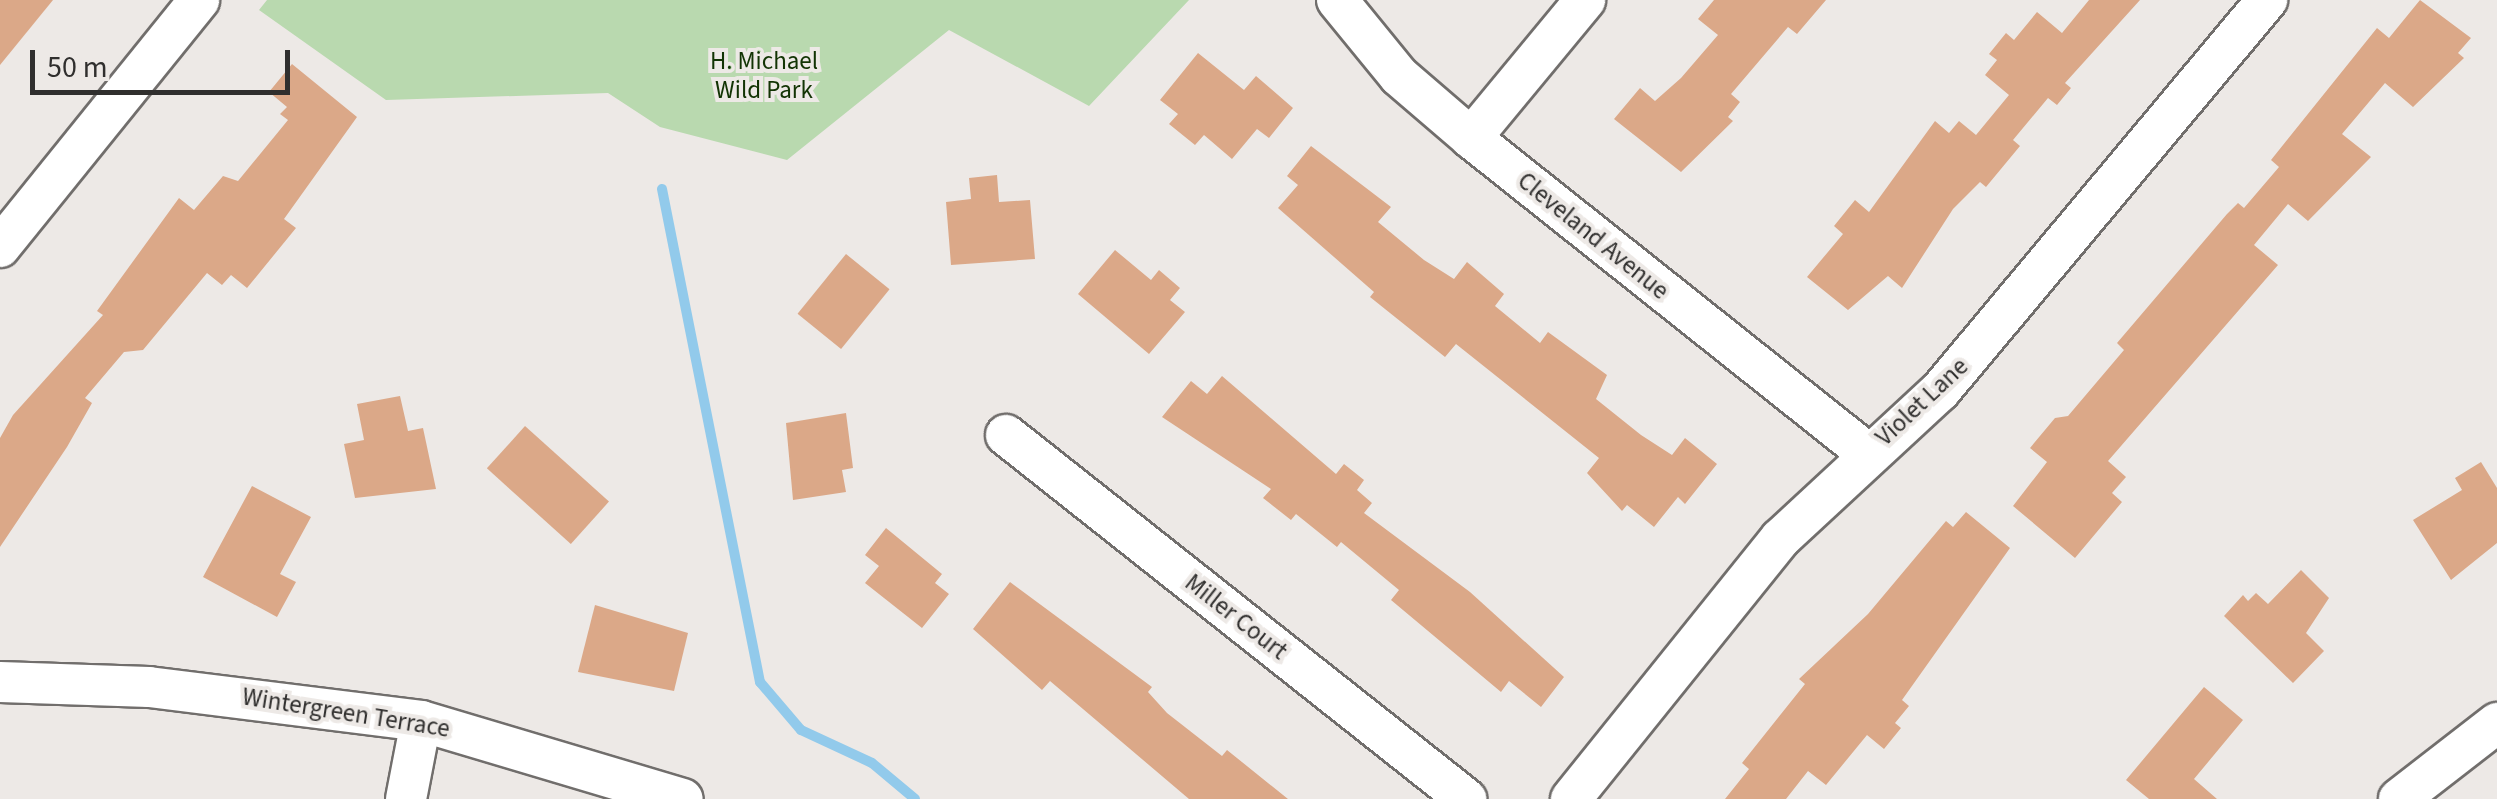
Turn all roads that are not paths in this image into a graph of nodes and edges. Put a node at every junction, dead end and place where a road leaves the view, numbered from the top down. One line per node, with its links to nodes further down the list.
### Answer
1 (199, 0): 6 (street)
2 (1337, 0): 5 (street, Cleveland Avenue)
3 (1585, 0): 5 (street)
4 (2267, 0): 8 (street, Violet Lane)
5 (1471, 138): 8 (street, Cleveland Avenue)
6 (0, 247)
7 (1006, 435): 14 (street, Miller Court)
8 (1867, 453): 15 (street, Violet Lane)
9 (0, 682): 10 (street, Wintergreen Terrace)
10 (421, 721): 12 (street); 13 (street, Wintergreen Terrace)
11 (2497, 723): 16 (street)
12 (406, 799)
13 (683, 799)
14 (1466, 799)
15 (1570, 799)
16 (2398, 799)

